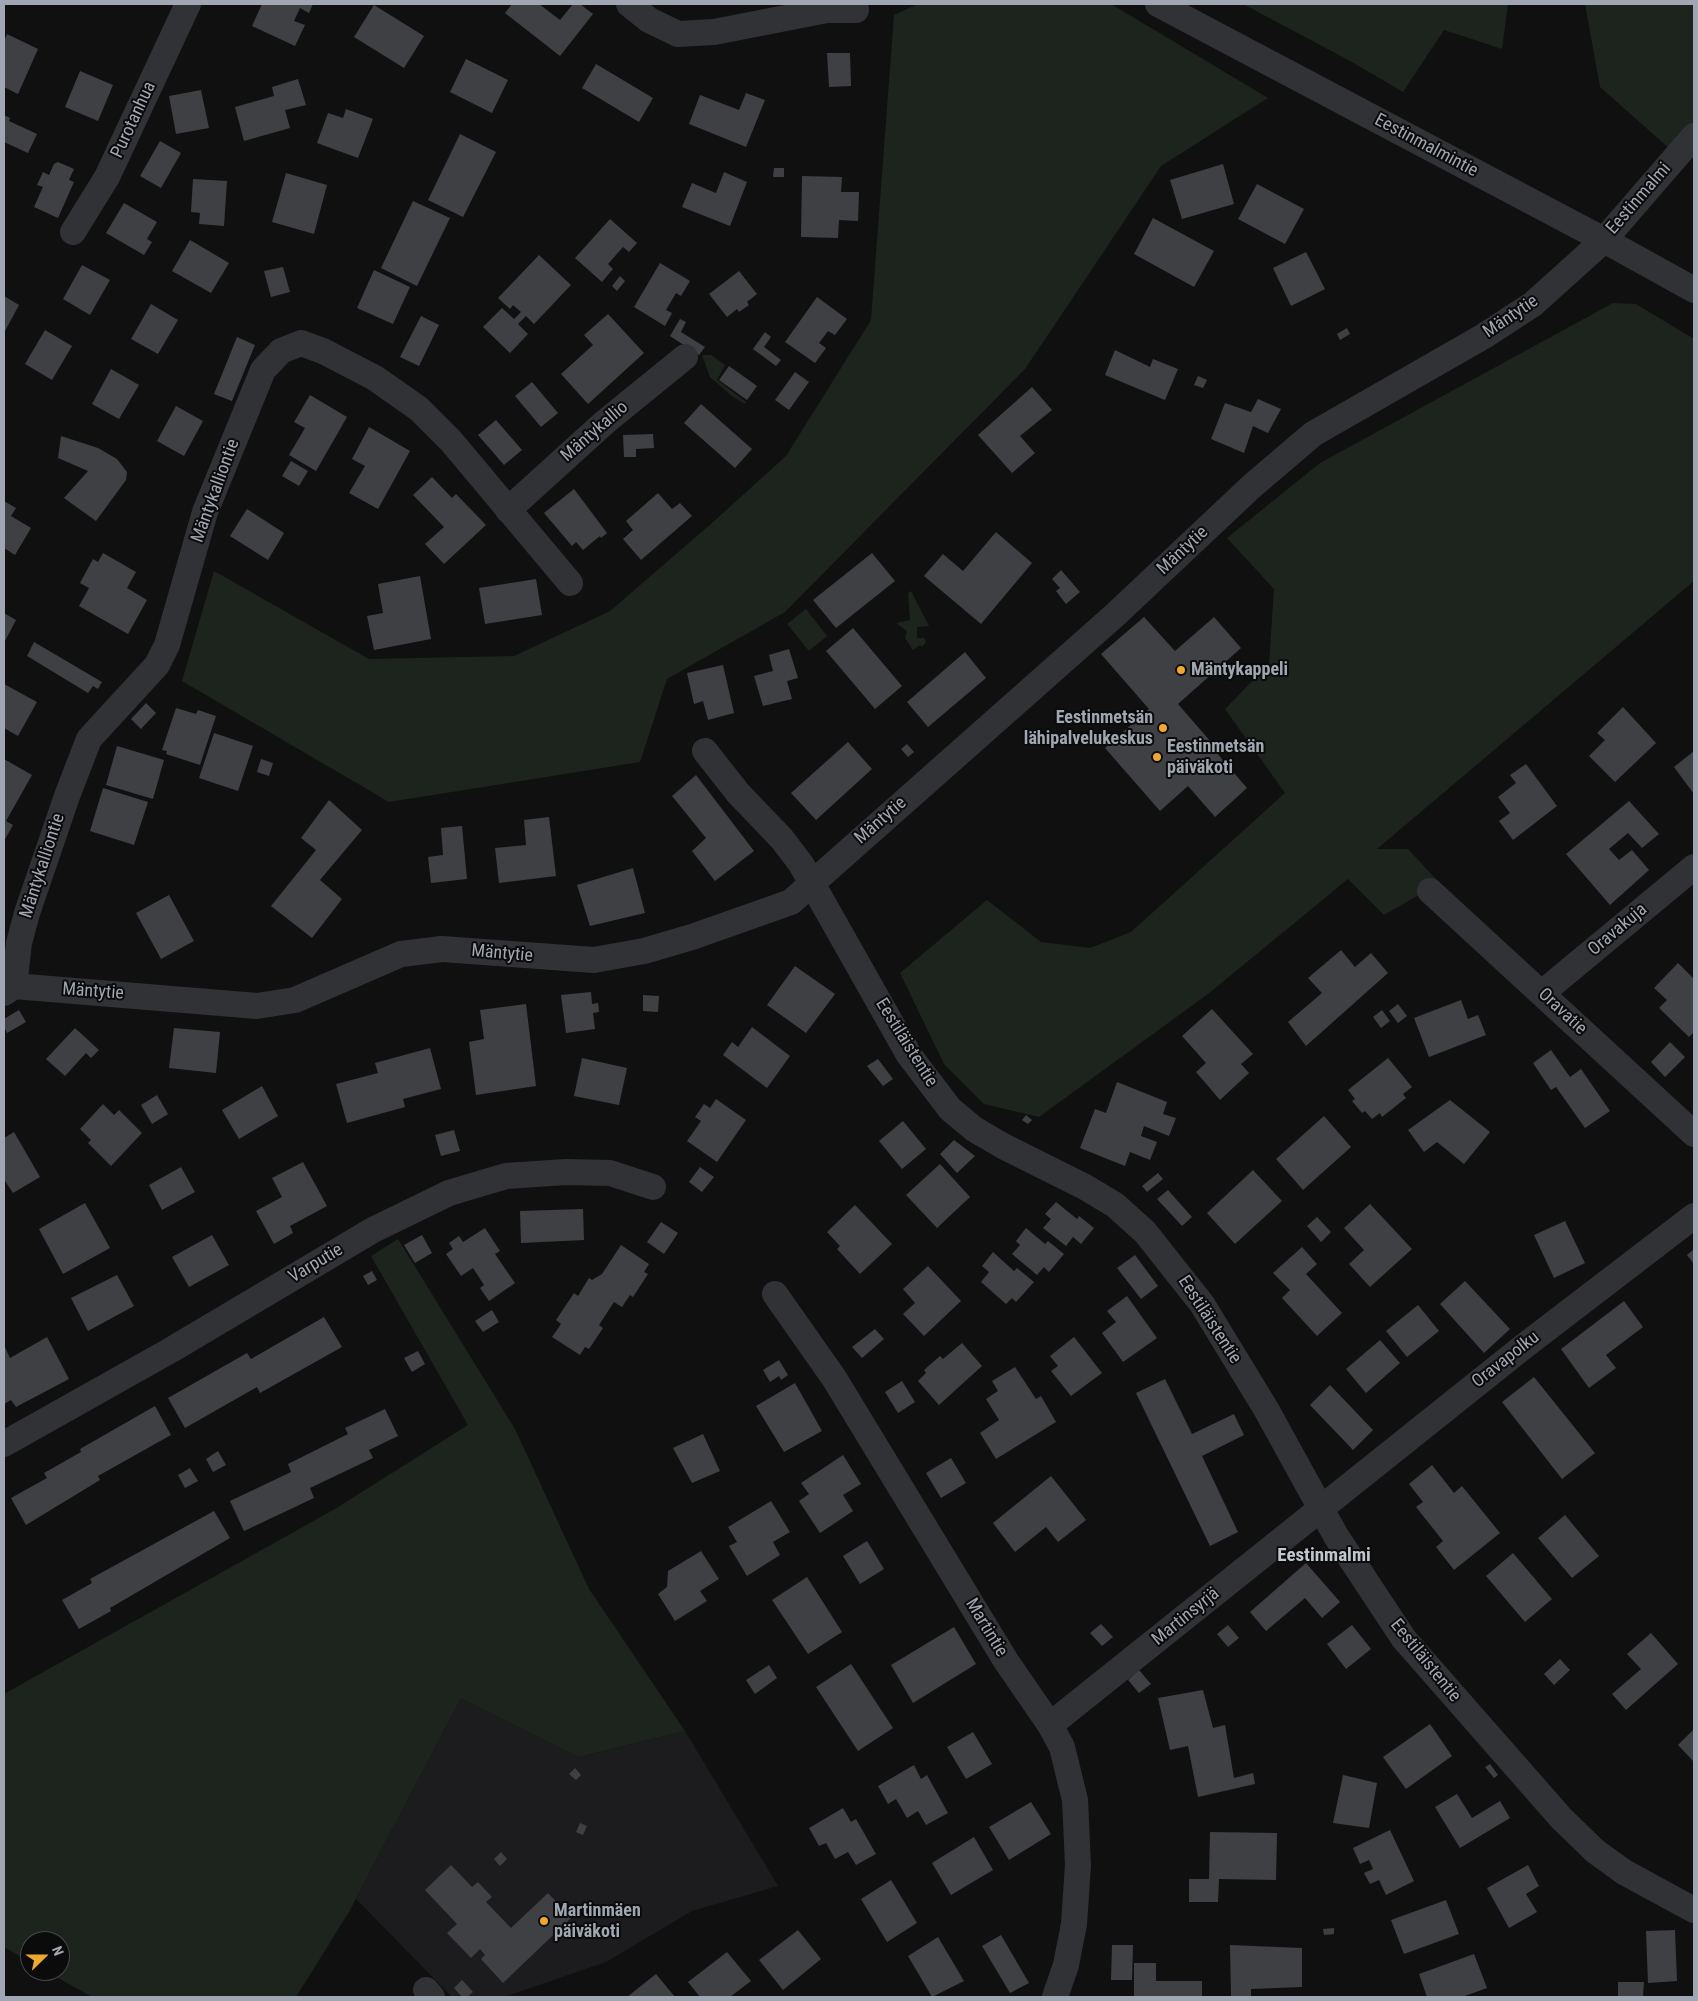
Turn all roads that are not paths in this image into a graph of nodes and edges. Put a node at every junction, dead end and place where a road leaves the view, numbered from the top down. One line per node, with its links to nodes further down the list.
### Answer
1 (188, 4): 6 (street, Purotanhua)
2 (629, 4): 4 (street)
3 (1158, 4): 7 (street, Eestinmalmintie)
4 (856, 10)
5 (1694, 136): 7 (street, Eestinmalmi)
6 (73, 232)
7 (1604, 240): 8 (street, Eestinmalmintie); 14 (street, Mäntytie)
8 (1694, 290)
9 (685, 357): 10 (street, Mäntykallio)
10 (508, 510): 11 (street, Mäntykalliontie); 16 (street, Mäntykalliontie)
11 (570, 583)
12 (705, 751): 14 (street, Eestiläistentie)
13 (1694, 867): 17 (street, Oravakuja)
14 (814, 884): 16 (street, Mäntytie); 23 (street, Eestiläistentie)
15 (1430, 891): 17 (street, Oravatie)
16 (9, 990)
17 (1542, 993): 18 (street, Oravatie)
18 (1694, 1134)
19 (653, 1187): 22 (street, Varputie)
20 (1694, 1216): 23 (street, Oravapolku)
21 (775, 1294): 24 (street, Martintie)
22 (4, 1444)
23 (1320, 1507): 24 (street, Martinsyrjä); 25 (street, Eestiläistentie)
24 (1050, 1725): 26 (street, Martintie)
25 (1694, 1910)
26 (1055, 1997)

